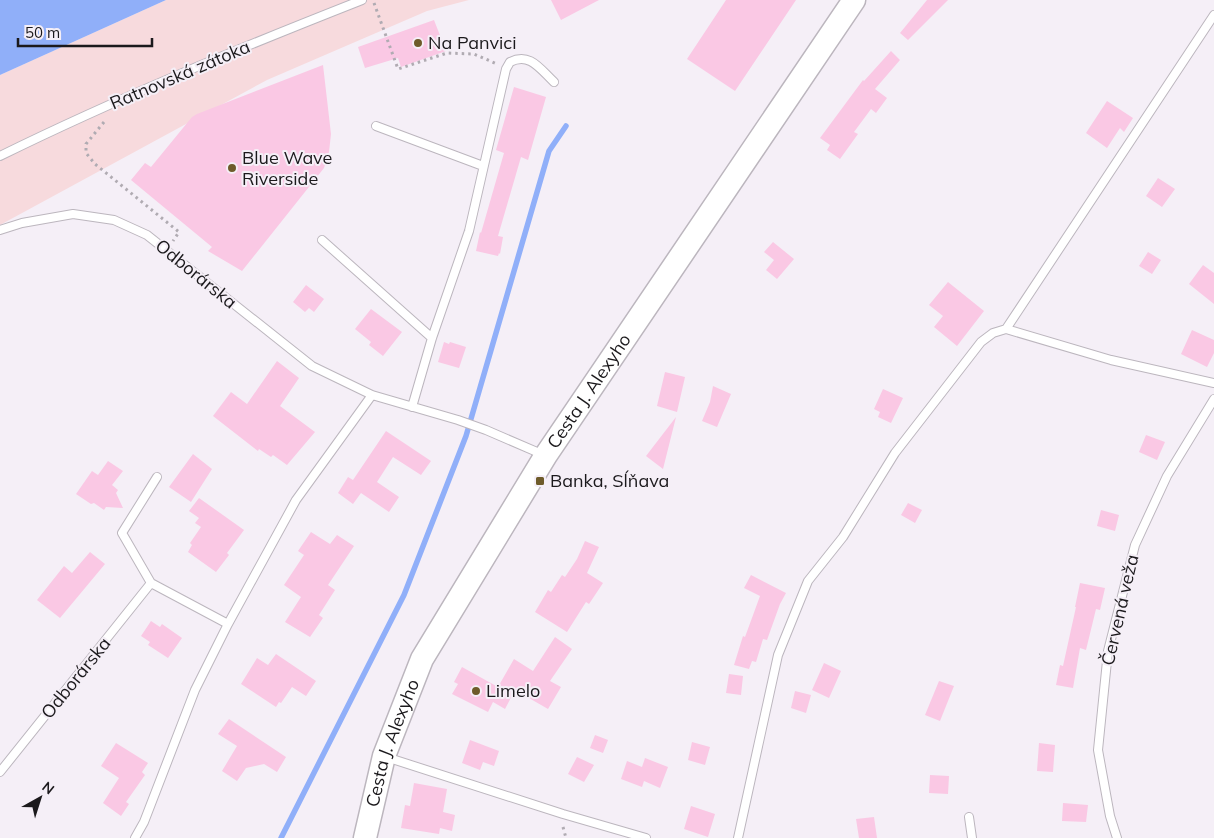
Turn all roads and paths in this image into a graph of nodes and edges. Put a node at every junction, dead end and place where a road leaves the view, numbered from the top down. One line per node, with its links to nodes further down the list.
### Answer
1 (362, 0): 9 (lane, Ratnovská zátoka)
2 (373, 0): 5 (path)
3 (854, 0): 20 (main road, Cesta J. Alexyho)
4 (1214, 15): 14 (lane)
5 (506, 68): 6 (lane); 10 (lane)
6 (554, 82)
7 (105, 121): 13 (path)
8 (376, 126): 10 (lane)
9 (0, 156)
10 (483, 166): 15 (lane)
11 (0, 230): 13 (lane, Odborárska)
12 (322, 240): 15 (lane)
13 (166, 250): 17 (lane, Odborárska)
14 (1006, 329): 16 (lane); 30 (lane)
15 (432, 338): 19 (lane)
16 (1214, 383)
17 (372, 396): 19 (lane, Odborárska); 23 (lane)
18 (1214, 399): 32 (lane, Červená veža)
19 (412, 407): 20 (lane, Odborárska)
20 (546, 456): 24 (main road, Cesta J. Alexyho)
21 (158, 477): 22 (lane)
22 (151, 583): 23 (lane); 25 (lane, Odborárska)
23 (228, 624): 27 (lane)
24 (384, 756): 28 (main road, Cesta J. Alexyho); 29 (lane)
25 (0, 772)
26 (969, 817): 31 (lane)
27 (135, 838)
28 (365, 838)
29 (646, 838)
30 (738, 838)
31 (972, 838)
32 (1117, 838)

